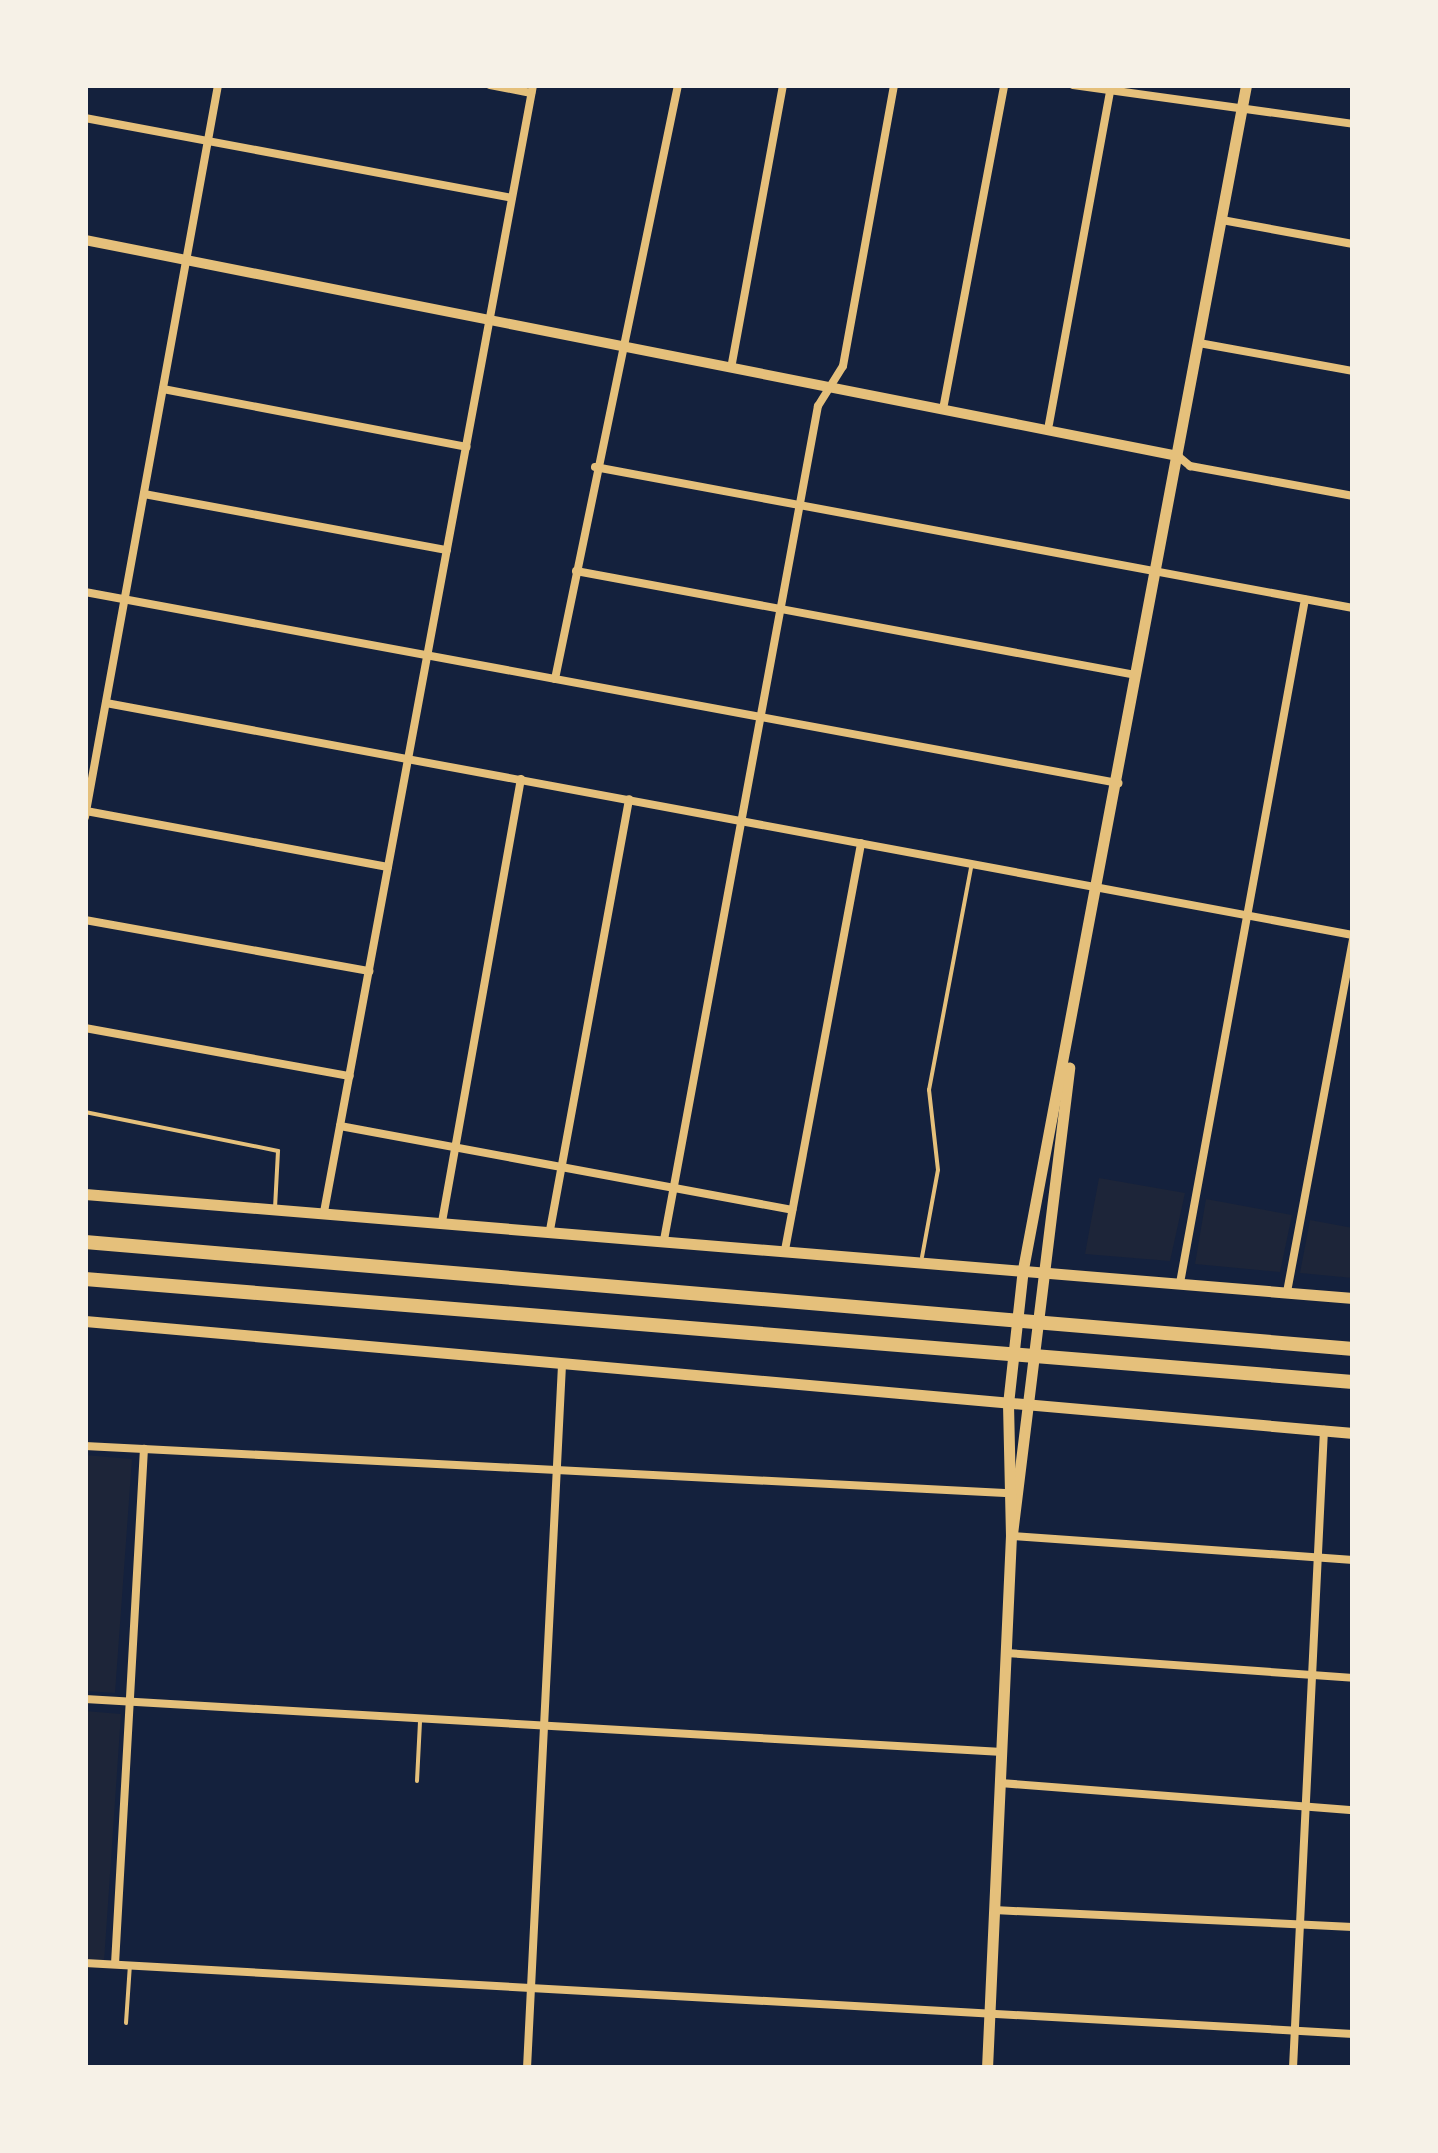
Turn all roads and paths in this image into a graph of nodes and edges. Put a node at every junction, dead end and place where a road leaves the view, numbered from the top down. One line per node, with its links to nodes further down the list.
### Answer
1 (218, 85): 14 (street)
2 (490, 85): 10 (street)
3 (678, 85): 21 (street)
4 (783, 85): 23 (street)
5 (894, 85): 25 (street)
6 (1004, 85): 27 (street)
7 (1074, 85): 9 (street)
8 (1246, 85): 11 (main road)
9 (1111, 88): 11 (street); 28 (street)
10 (532, 89): 15 (street)
11 (1242, 109): 13 (street); 16 (main road)
12 (85, 118): 14 (street)
13 (1353, 124)
14 (208, 141): 15 (street); 19 (street)
15 (512, 198): 20 (street)
16 (1222, 220): 18 (street); 22 (main road)
17 (85, 240): 19 (street)
18 (1353, 244)
19 (186, 259): 20 (street); 26 (street)
20 (490, 317): 21 (street); 29 (street)
21 (627, 343): 23 (street); 31 (street)
22 (1199, 343): 24 (street); 30 (main road)
23 (732, 364): 25 (street)
24 (1353, 371)
25 (832, 382): 27 (street); 34 (street)
26 (163, 389): 29 (street); 32 (street)
27 (944, 404): 28 (street)
28 (1049, 424): 30 (street)
29 (466, 447): 35 (street)
30 (1178, 456): 33 (street); 37 (main road)
31 (596, 467): 34 (street); 36 (street)
32 (144, 494): 35 (street); 39 (street)
33 (1353, 496)
34 (800, 505): 37 (street); 42 (street)
35 (447, 550): 43 (street)
36 (576, 572): 42 (street); 45 (street)
37 (1157, 572): 40 (street); 44 (main road)
38 (85, 592): 39 (street)
39 (125, 599): 43 (street); 46 (street)
40 (1305, 600): 41 (street); 58 (street)
41 (1353, 608)
42 (780, 609): 44 (street); 47 (street)
43 (428, 656): 45 (street); 48 (street)
44 (1138, 676): 50 (main road)
45 (555, 679): 47 (street)
46 (106, 704): 48 (street); 52 (street)
47 (761, 717): 50 (street); 53 (street)
48 (408, 758): 49 (street); 56 (street)
49 (522, 779): 51 (street); 67 (street)
50 (1118, 782): 57 (main road)
51 (629, 800): 53 (street); 68 (street)
52 (86, 814): 56 (street)
53 (742, 820): 54 (street); 69 (street)
54 (862, 843): 55 (street); 72 (street)
55 (972, 864): 57 (street); 79 (lane)
56 (388, 867): 61 (street)
57 (1099, 887): 58 (street); 63 (main road)
58 (1248, 914): 60 (street); 83 (street)
59 (85, 920): 61 (street)
60 (1353, 937): 84 (street)
61 (369, 971): 64 (street)
62 (85, 1028): 64 (street)
63 (1070, 1047): 80 (main road); 81 (main road)
64 (350, 1076): 66 (street)
65 (85, 1112): 71 (lane)
66 (340, 1126): 67 (street); 73 (street)
67 (455, 1148): 68 (street); 74 (street)
68 (562, 1168): 69 (street); 75 (street)
69 (674, 1188): 72 (street); 76 (street)
70 (85, 1194): 71 (main road)
71 (274, 1208): 73 (main road)
72 (792, 1210): 78 (street)
73 (324, 1212): 74 (main road)
74 (442, 1222): 75 (main road)
75 (550, 1230): 76 (main road)
76 (664, 1240): 78 (main road)
77 (85, 1242): 87 (highway)
78 (785, 1250): 79 (main road)
79 (922, 1261): 80 (main road)
80 (1023, 1269): 81 (main road); 90 (main road)
81 (1046, 1271): 83 (main road); 91 (main road)
82 (85, 1278): 89 (highway)
83 (1180, 1283): 84 (main road)
84 (1287, 1292): 85 (main road)
85 (1353, 1298)
86 (85, 1321): 88 (main road)
87 (1353, 1349)
88 (562, 1365): 90 (main road); 96 (street)
89 (1353, 1382)
90 (1008, 1404): 91 (main road); 97 (main road)
91 (1031, 1406): 92 (main road); 98 (main road)
92 (1324, 1430): 93 (main road); 99 (street)
93 (1353, 1433)
94 (85, 1446): 95 (street)
95 (144, 1449): 96 (street); 105 (street)
96 (557, 1470): 97 (street); 107 (street)
97 (1005, 1494): 98 (main road)
98 (1012, 1536): 99 (street); 101 (main road)
99 (1318, 1557): 100 (street); 102 (street)
100 (1353, 1560)
101 (1006, 1653): 102 (street); 108 (main road)
102 (1312, 1674): 103 (street); 111 (street)
103 (1353, 1678)
104 (85, 1699): 105 (street)
105 (130, 1702): 106 (street); 117 (street)
106 (420, 1718): 107 (street); 109 (lane)
107 (542, 1726): 108 (street); 119 (street)
108 (1002, 1752): 110 (main road)
109 (416, 1782)
110 (1000, 1783): 111 (street); 113 (main road)
111 (1305, 1808): 112 (street); 114 (street)
112 (1353, 1810)
113 (994, 1910): 114 (street); 120 (main road)
114 (1299, 1924): 115 (street); 122 (street)
115 (1353, 1927)
116 (85, 1962): 117 (street)
117 (115, 1964): 118 (street)
118 (130, 1965): 119 (street); 121 (lane)
119 (531, 1989): 120 (street); 124 (street)
120 (989, 2016): 122 (street); 125 (main road)
121 (126, 2023)
122 (1294, 2032): 123 (street); 126 (street)
123 (1353, 2034)
124 (527, 2068)
125 (987, 2068)
126 (1293, 2068)

